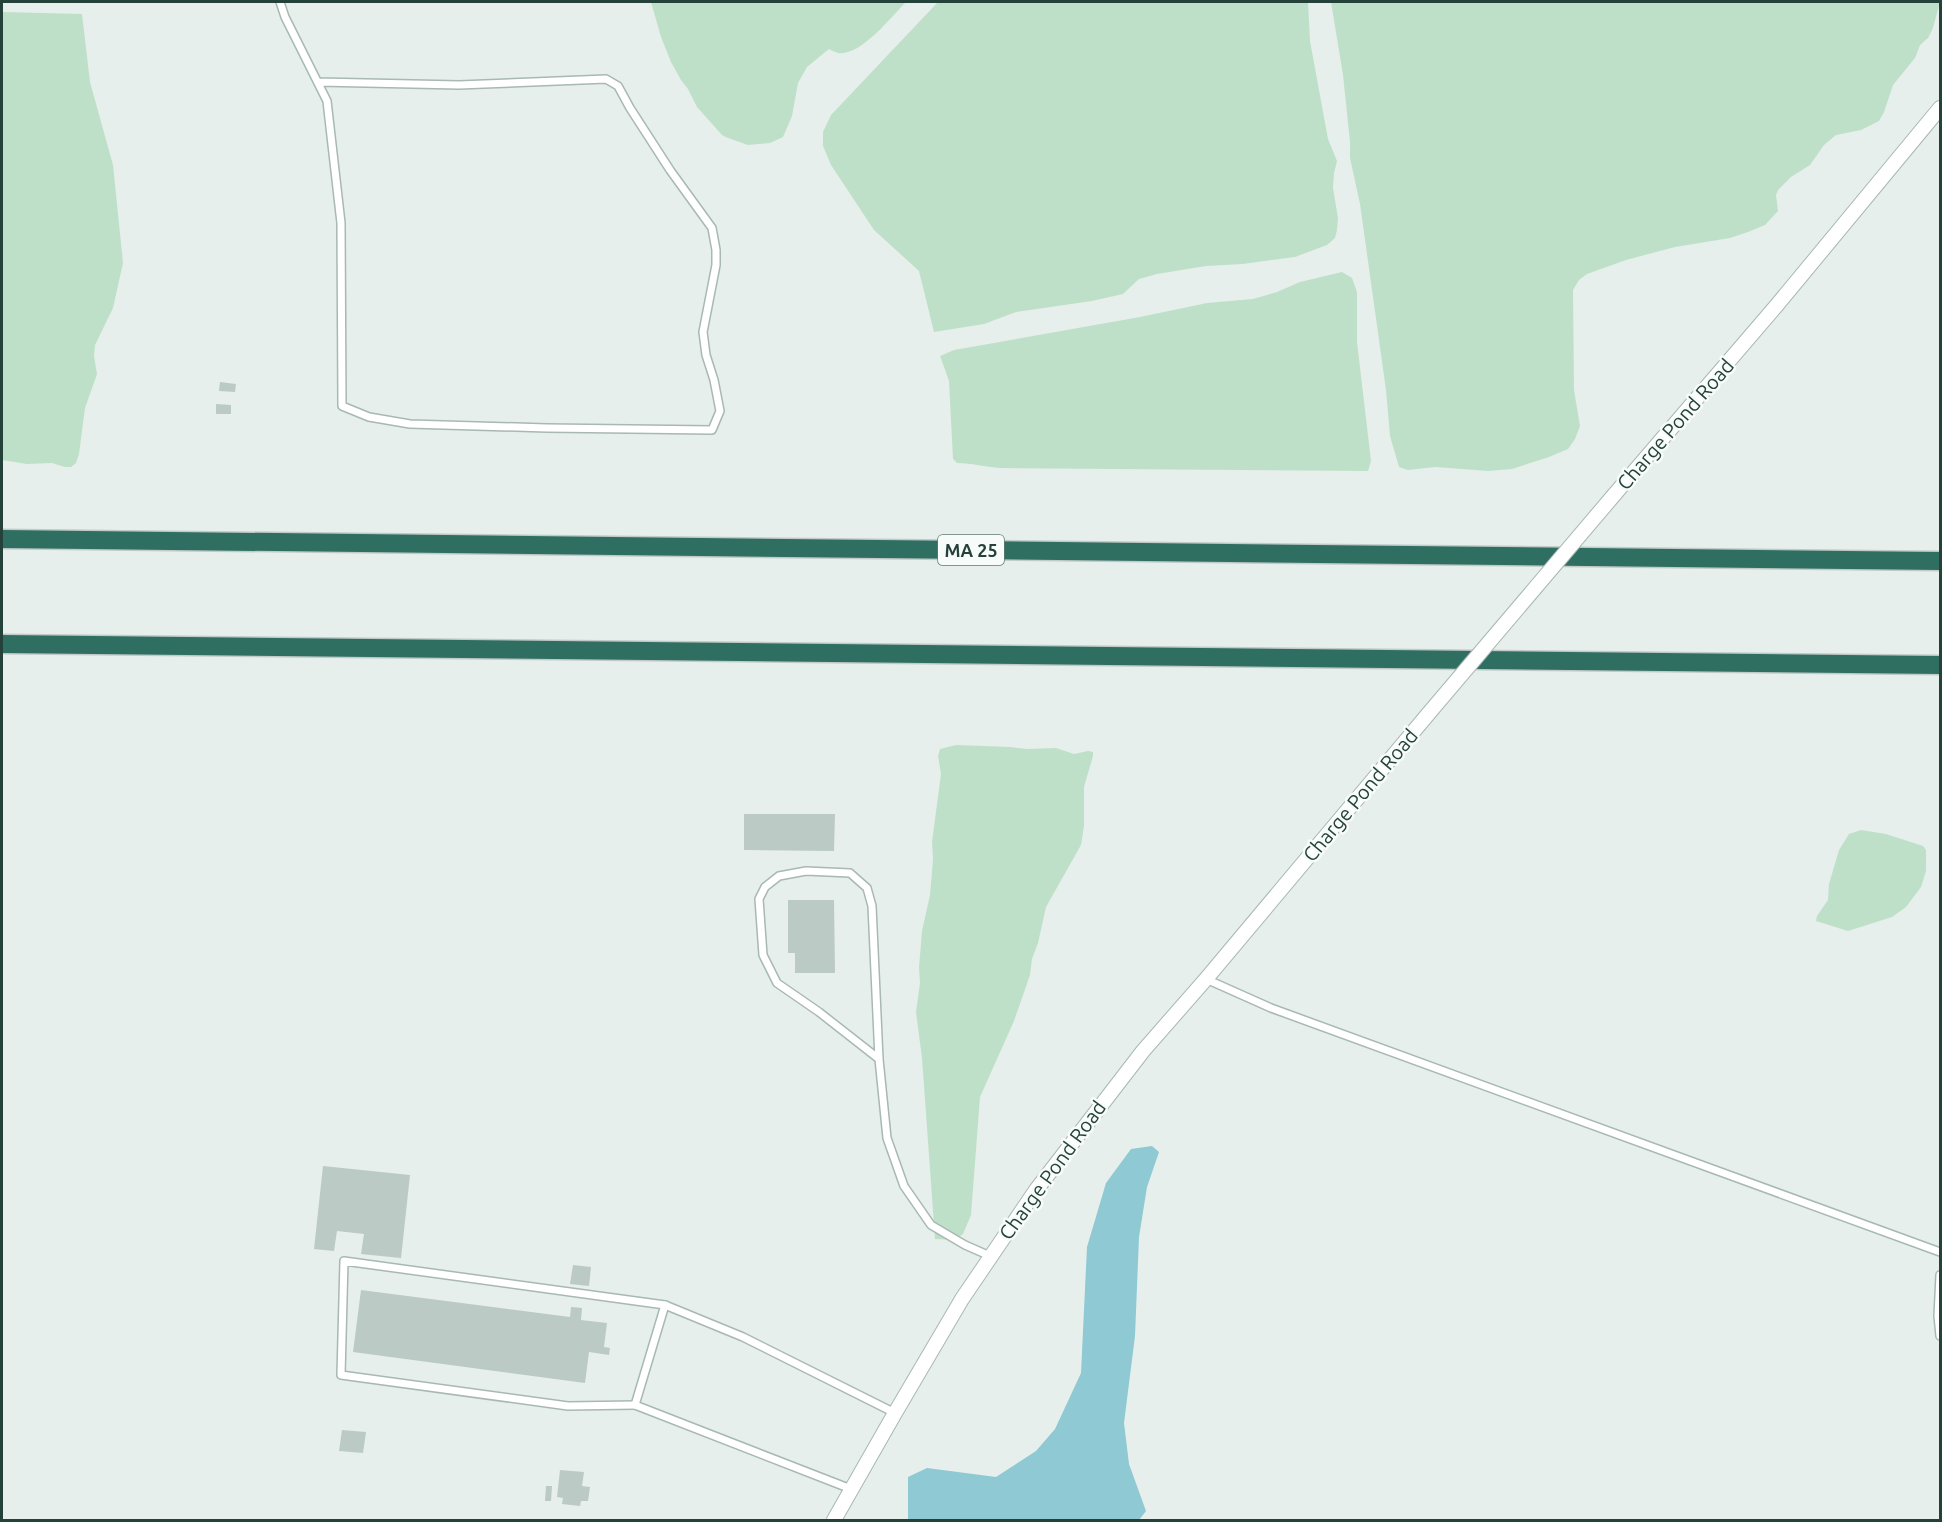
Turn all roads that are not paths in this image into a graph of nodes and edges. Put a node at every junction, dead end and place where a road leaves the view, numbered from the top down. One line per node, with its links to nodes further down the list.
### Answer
1 (279, 2): 2 (lane)
2 (319, 82): 2 (lane)
3 (1941, 108): 8 (street, Charge Pond Road, bridge)
4 (2, 539): 5 (highway, MA 25)
5 (1941, 561)
6 (2, 644): 7 (highway)
7 (1941, 665)
8 (1206, 979): 10 (lane); 11 (street, Charge Pond Road)
9 (879, 1059): 9 (lane); 11 (lane)
10 (1941, 1252)
11 (990, 1256): 16 (street, Charge Pond Road)
12 (1941, 1275): 14 (lane)
13 (665, 1305): 15 (lane); 15 (lane); 16 (lane)
14 (1941, 1336)
15 (635, 1405): 17 (lane)
16 (895, 1413): 17 (street, Charge Pond Road)
17 (851, 1489): 18 (street, Charge Pond Road)
18 (834, 1521)

